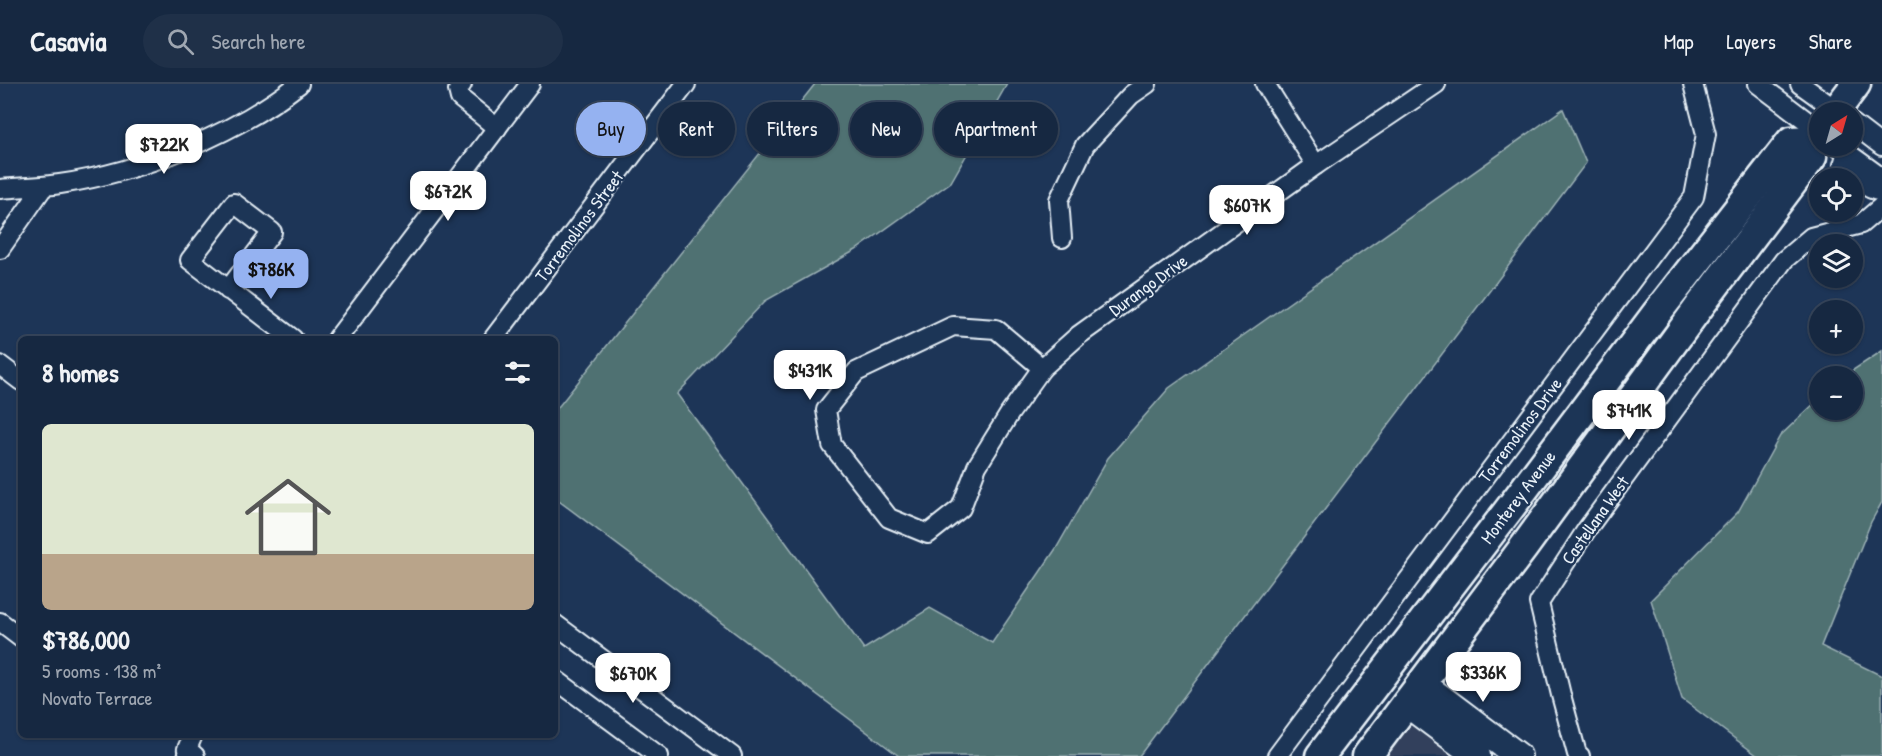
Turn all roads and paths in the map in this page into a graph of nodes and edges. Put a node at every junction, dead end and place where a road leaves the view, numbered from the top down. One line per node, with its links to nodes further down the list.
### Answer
1 (299, 84): 24 (street)
2 (462, 84): 15 (street)
3 (530, 84): 15 (street)
4 (686, 84): 33 (street, Torremolinos Street)
5 (1147, 84): 28 (street)
6 (1266, 84): 22 (street)
7 (1436, 84): 22 (street, Durango Drive)
8 (1692, 84): 48 (street, Torremolinos Drive)
9 (1758, 84): 14 (street)
10 (1800, 84): 12 (street)
11 (1856, 84): 13 (main road, Monterey Avenue)
12 (1813, 102)
13 (1847, 102)
14 (1809, 115)
15 (497, 128): 32 (street)
16 (1875, 133): 18 (street)
17 (1809, 136): 37 (main road, Monterey Avenue)
18 (1882, 146)
19 (1813, 156): 42 (main road, Monterey Avenue)
20 (1840, 156): 26 (street)
21 (1860, 156): 23 (street)
22 (1316, 165): 35 (street, Durango Drive)
23 (1882, 178)
24 (45, 186): 25 (street); 29 (street)
25 (0, 189)
26 (1882, 192)
27 (1882, 206): 44 (street, Castellana West)
28 (1062, 238)
29 (0, 249)
30 (228, 290): 30 (street); 31 (street)
31 (288, 336)
32 (339, 336)
33 (495, 336)
34 (0, 365): 36 (street)
35 (1042, 368): 35 (street, Durango Drive)
36 (18, 379)
37 (1552, 452): 42 (main road); 49 (main road, Monterey Avenue)
38 (0, 622): 40 (street)
39 (558, 626): 47 (street)
40 (18, 636)
41 (558, 681): 46 (street)
42 (1414, 693): 50 (main road, Monterey Avenue); 51 (street); 52 (street)
43 (192, 738): 45 (street)
44 (1579, 755)
45 (195, 756)
46 (659, 756)
47 (732, 756)
48 (1276, 756)
49 (1320, 756)
50 (1367, 756)
51 (1477, 756)
52 (1518, 756)

